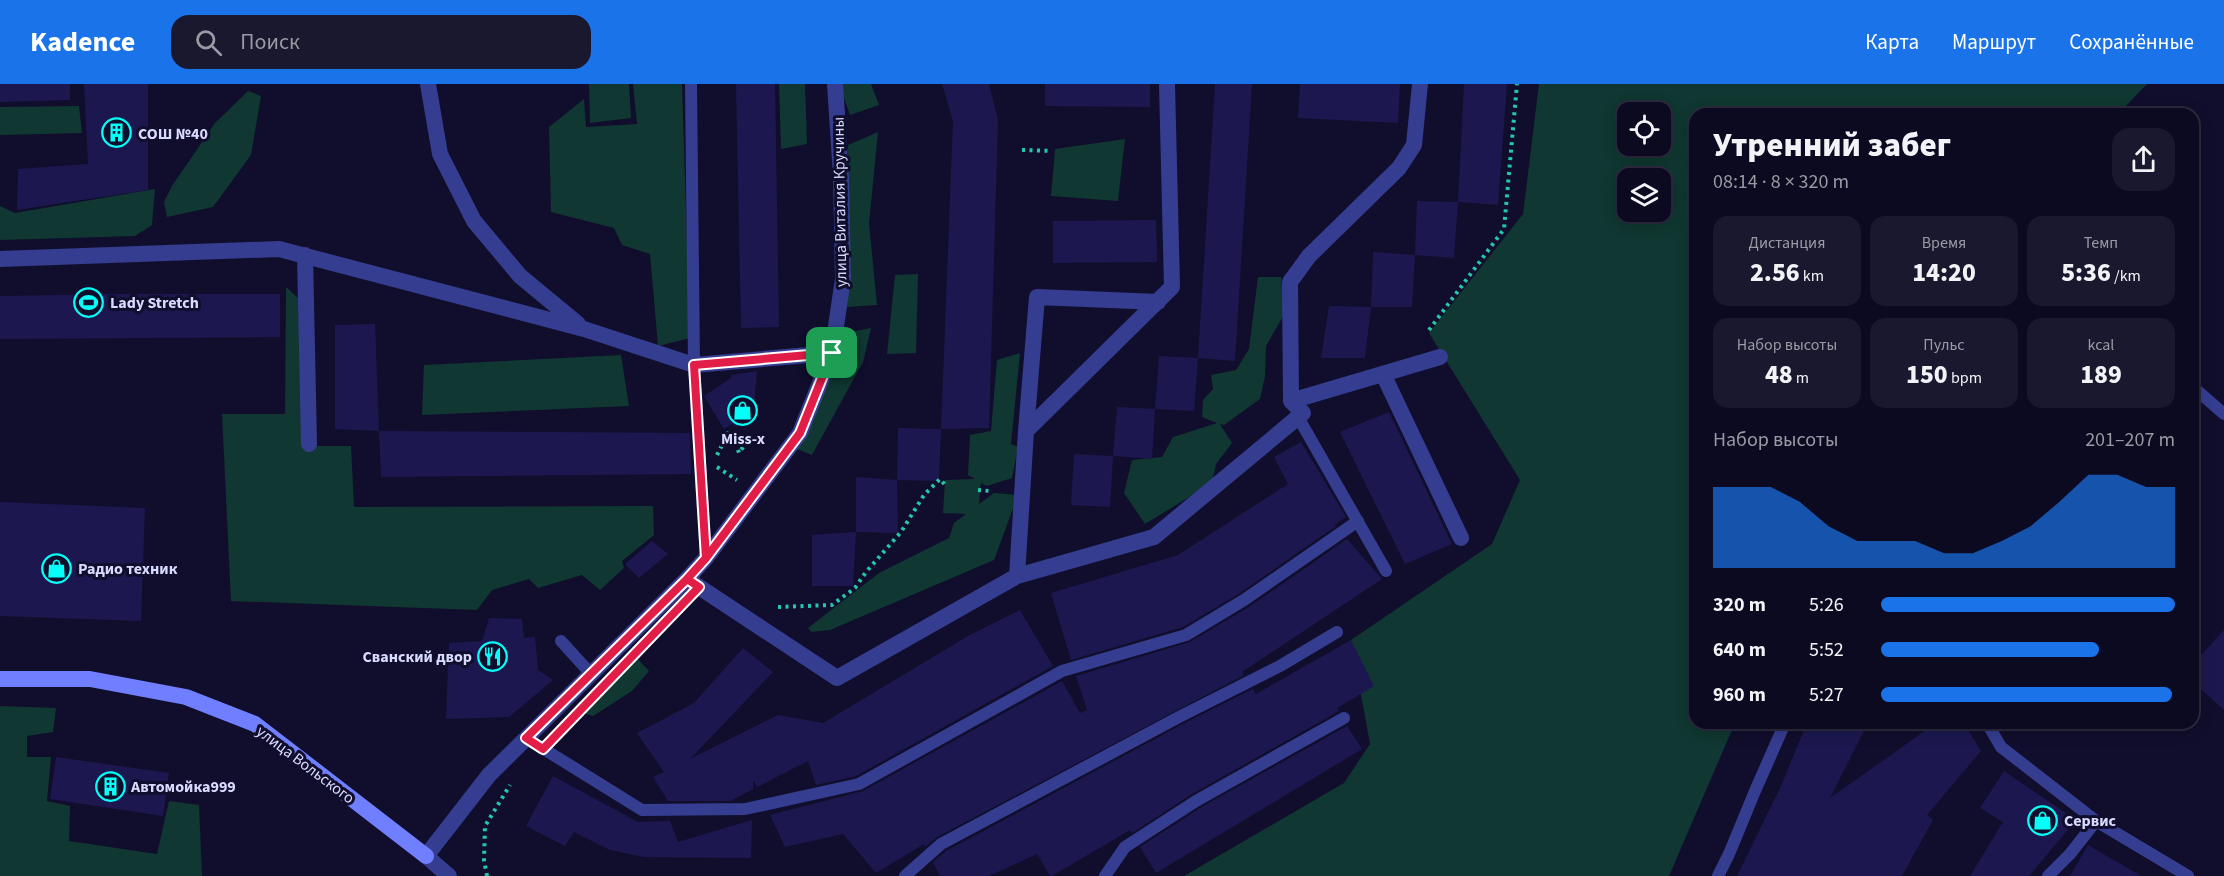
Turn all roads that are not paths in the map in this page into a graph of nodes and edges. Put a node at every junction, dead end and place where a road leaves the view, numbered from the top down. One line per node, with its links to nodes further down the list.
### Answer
1 (428, 84): 9 (street)
2 (691, 84): 12 (lane)
3 (835, 84): 10 (street, улица Виталия Кручины)
4 (1167, 84): 8 (street)
5 (1420, 84): 15 (street)
6 (305, 255): 7 (street); 9 (street); 19 (street)
7 (0, 260)
8 (1158, 302): 18 (street); 18 (street)
9 (584, 329): 12 (street)
10 (832, 353): 12 (street); 22 (street, улица Виталия Кручины)
11 (1440, 357): 13 (street)
12 (694, 365): 22 (lane)
13 (1383, 374): 15 (street); 21 (street)
14 (2199, 392): 16 (lane)
15 (1291, 400): 17 (street)
16 (2223, 410)
17 (1298, 417): 20 (lane); 24 (street)
18 (1026, 431): 24 (street)
19 (309, 444)
20 (1358, 521): 23 (lane); 33 (lane)
21 (1461, 538)
22 (706, 558): 25 (street, улица Виталия Кручины)
23 (1386, 571)
24 (1017, 576): 25 (street)
25 (687, 579): 28 (street, улица Виталия Кручины)
26 (1337, 632): 37 (lane)
27 (561, 641): 28 (lane)
28 (591, 674): 33 (street, улица Виталия Кручины)
29 (0, 679): 35 (main road, улица Вольского)
30 (1344, 718): 38 (lane)
31 (1782, 729): 39 (lane)
32 (1990, 729): 34 (lane)
33 (526, 738): 35 (street, улица Виталия Кручины)
34 (2096, 821): 40 (lane); 41 (lane)
35 (426, 856): 36 (street, улица Вольского)
36 (449, 876)
37 (905, 876)
38 (1105, 876)
39 (1718, 876)
40 (2048, 876)
41 (2188, 876)

